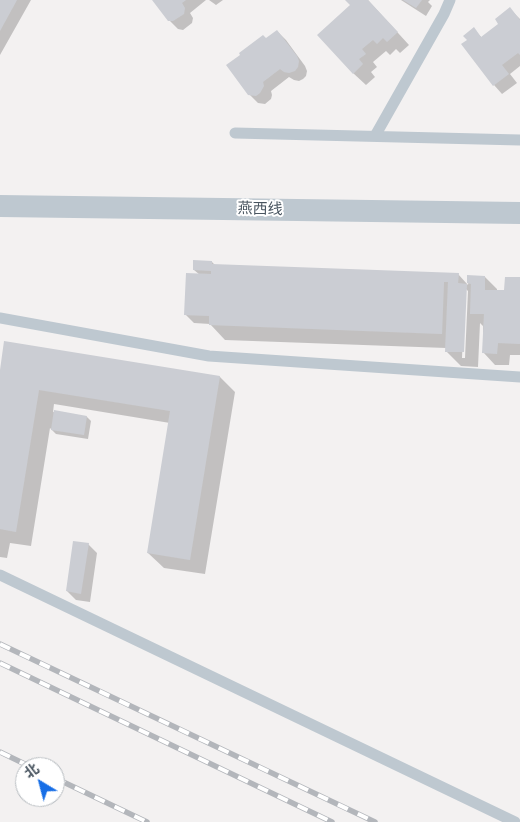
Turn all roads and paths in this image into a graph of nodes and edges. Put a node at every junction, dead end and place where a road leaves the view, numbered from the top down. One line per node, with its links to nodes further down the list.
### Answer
1 (450, 0): 3 (lane)
2 (235, 133): 3 (lane)
3 (375, 136): 4 (lane)
4 (520, 140)
5 (0, 206): 6 (street, 燕西线)
6 (520, 212)
7 (0, 318): 8 (lane)
8 (520, 377)
9 (0, 575): 10 (lane)
10 (515, 822)

